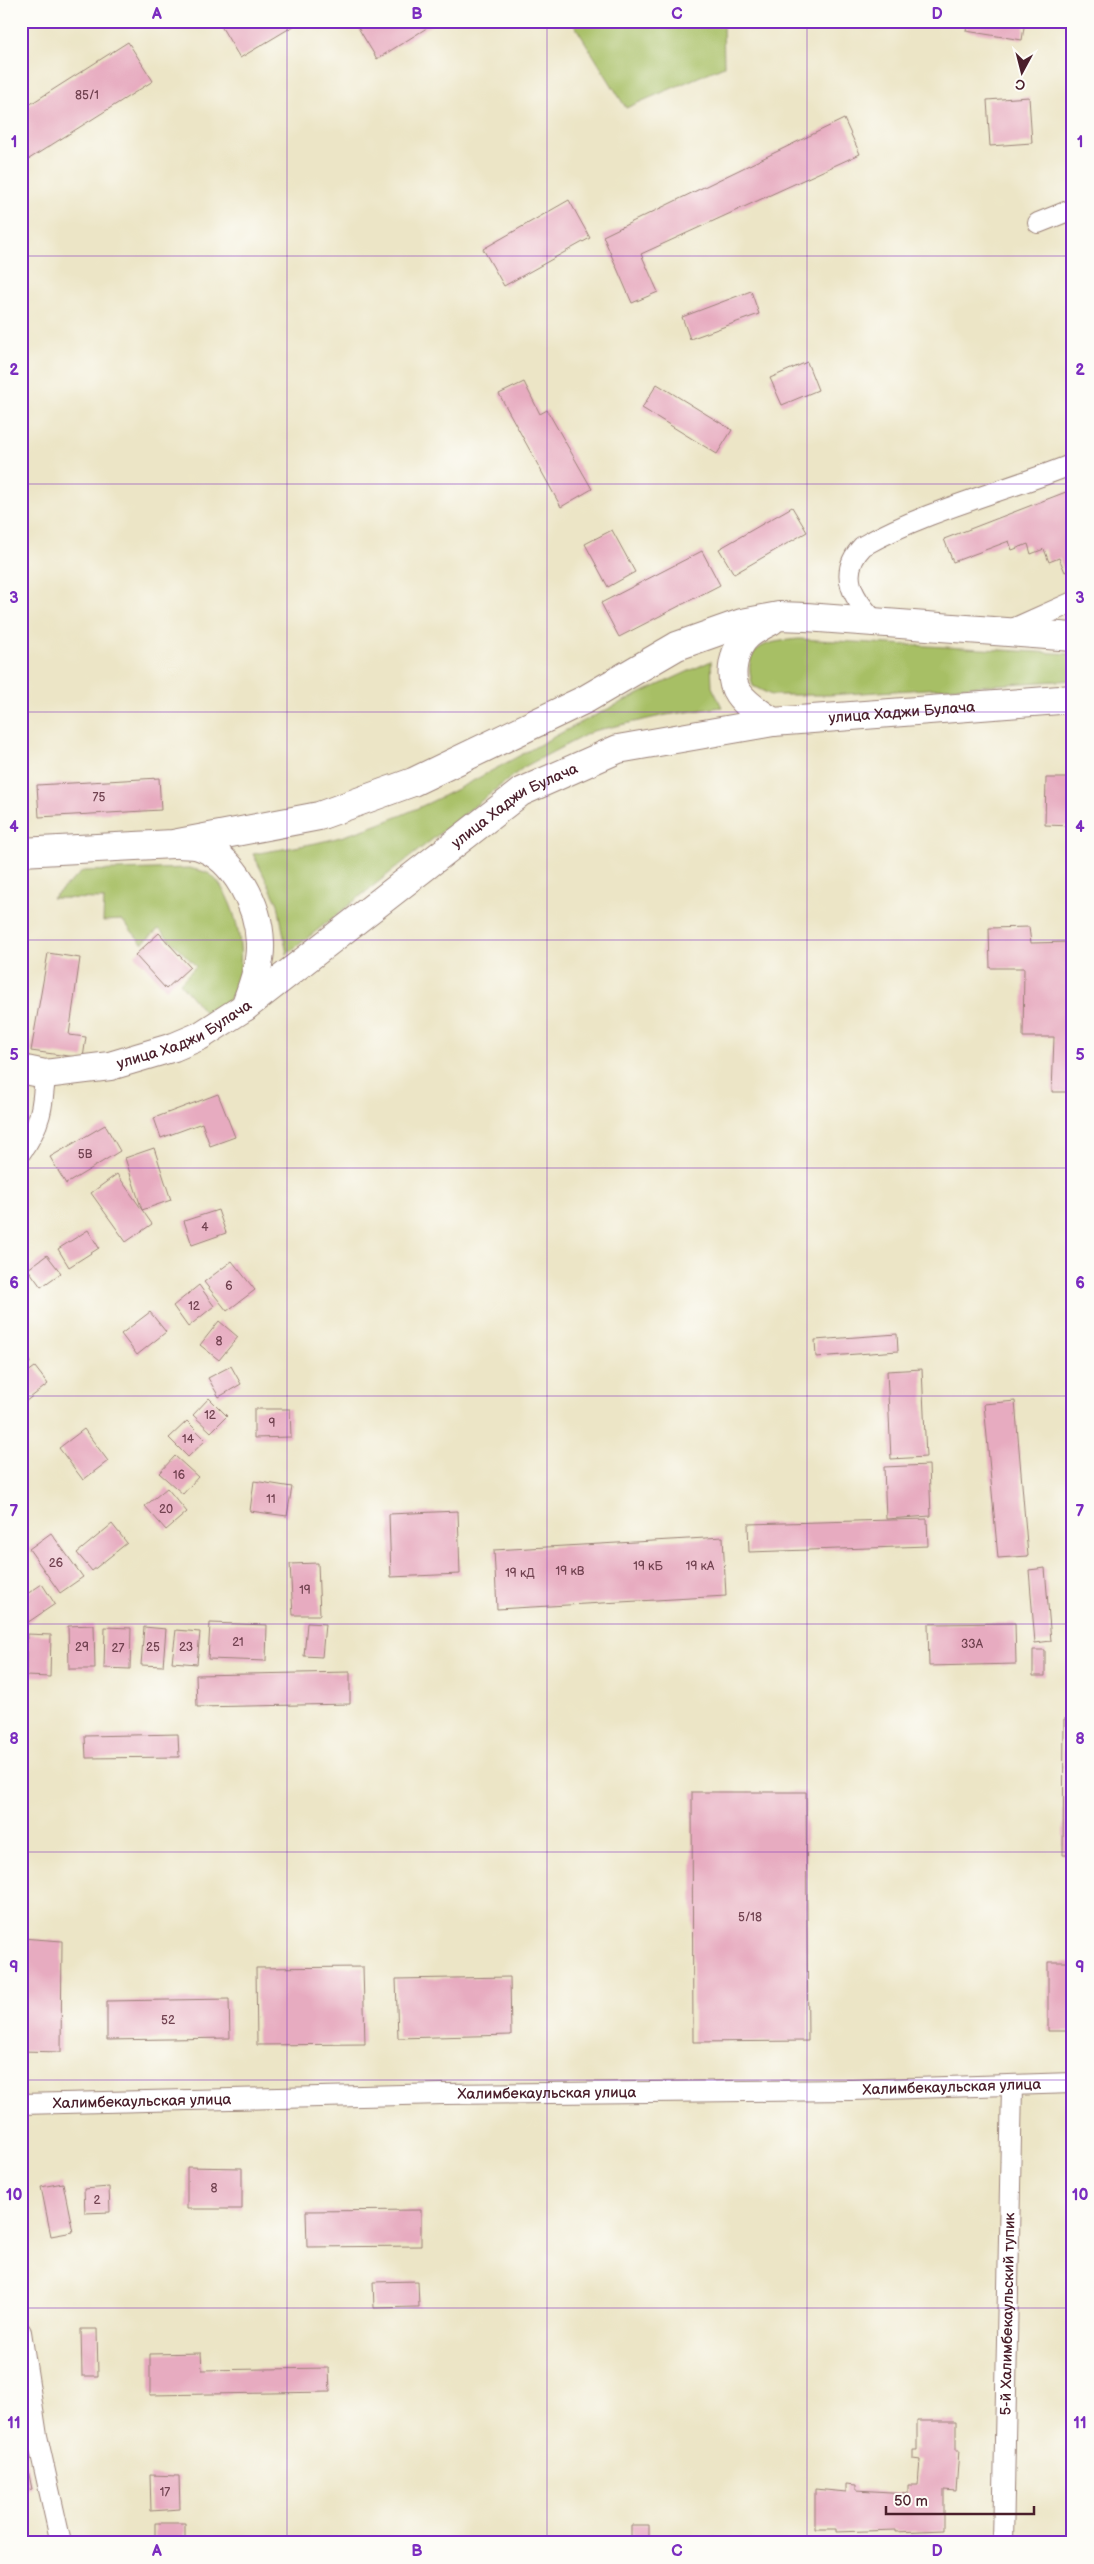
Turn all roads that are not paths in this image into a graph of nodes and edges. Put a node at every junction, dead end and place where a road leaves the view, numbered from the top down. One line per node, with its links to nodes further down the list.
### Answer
1 (1073, 209): 2 (street)
2 (1038, 223)
3 (1073, 464): 6 (street)
4 (1073, 602): 7 (street)
5 (778, 616): 6 (main road); 10 (main road); 11 (main road)
6 (877, 623): 7 (main road)
7 (1004, 633): 8 (main road)
8 (1073, 637)
9 (1073, 699): 10 (main road, улица Хаджи Булача)
10 (773, 722): 13 (main road, улица Хаджи Булача)
11 (173, 844): 12 (main road); 13 (main road)
12 (21, 852)
13 (245, 1007): 14 (main road, улица Хаджи Булача)
14 (33, 1072): 15 (street)
15 (21, 1152)
16 (1073, 2083): 17 (street, Халимбекаульская улица)
17 (1012, 2085): 18 (street, Халимбекаульская улица); 21 (street, 5-й Халимбекаульский тупик)
18 (21, 2104)
19 (21, 2332): 20 (street)
20 (61, 2543)
21 (1003, 2543)

